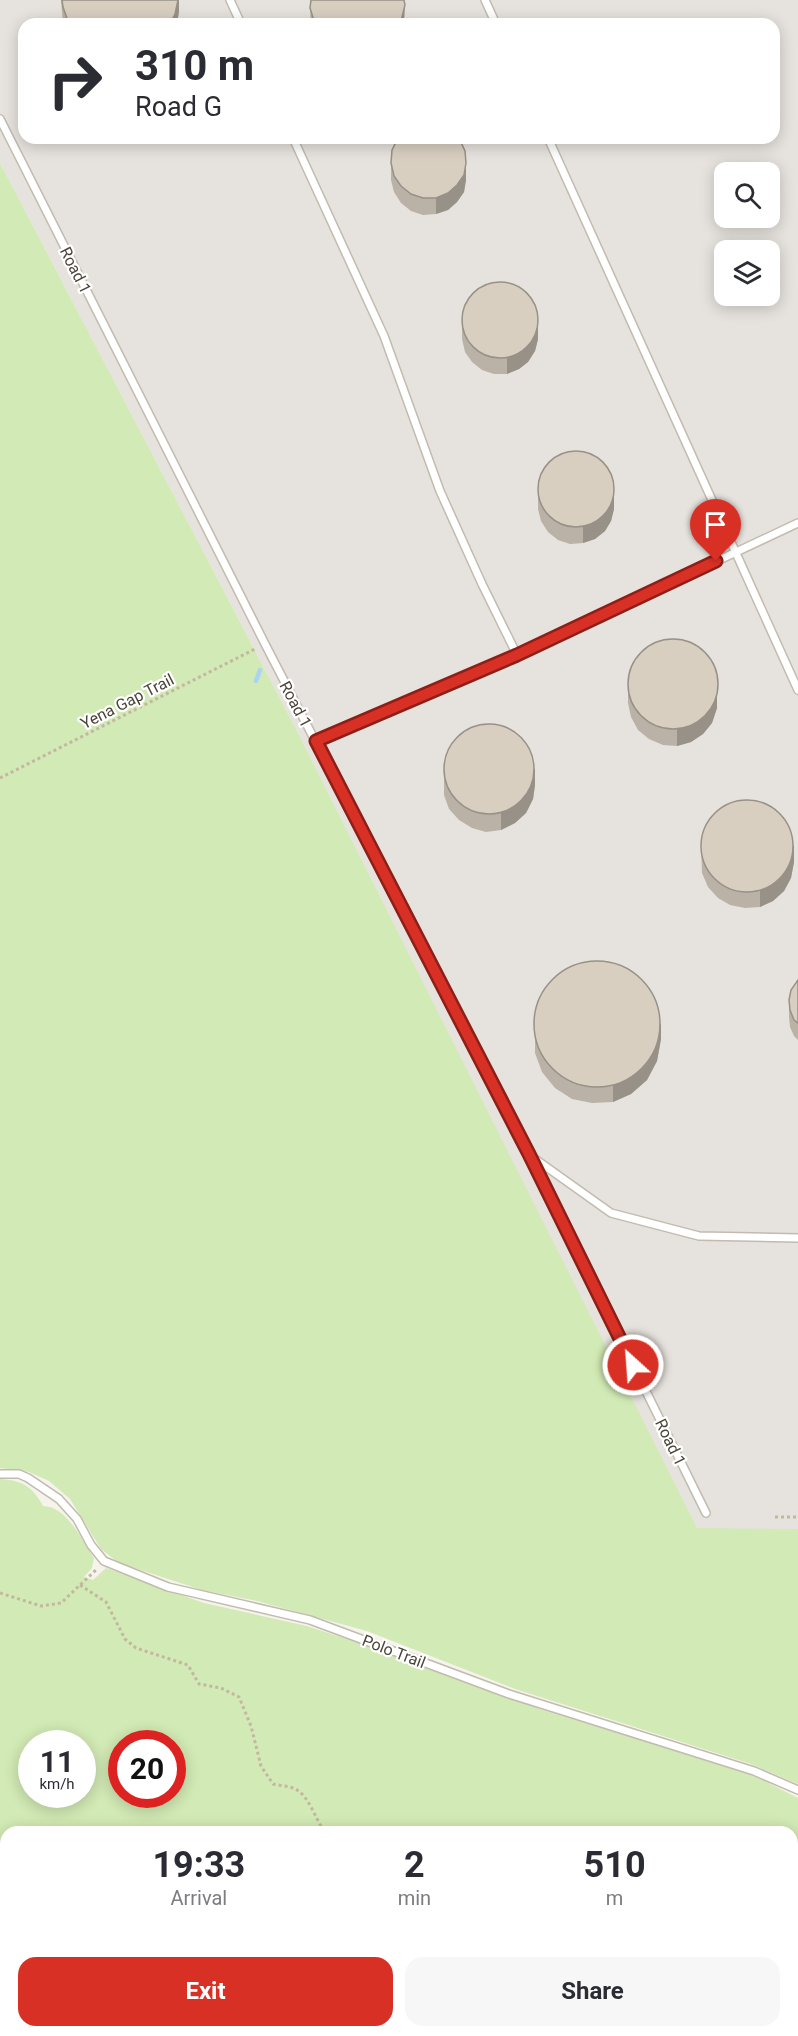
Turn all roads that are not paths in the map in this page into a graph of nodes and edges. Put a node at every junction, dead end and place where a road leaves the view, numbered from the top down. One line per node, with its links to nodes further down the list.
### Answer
1 (230, 0): 3 (lane)
2 (485, 0): 4 (lane)
3 (238, 18)
4 (493, 18)
5 (0, 119): 12 (lane, Road 1)
6 (296, 144): 10 (lane)
7 (551, 144): 9 (lane)
8 (798, 523): 9 (lane)
9 (736, 551): 10 (lane); 11 (lane)
10 (517, 655): 12 (lane)
11 (798, 690)
12 (316, 741): 13 (lane, Road 1)
13 (529, 1154): 14 (lane); 16 (lane, Road 1)
14 (798, 1238)
15 (0, 1474): 17 (lane, Polo Trail)
16 (706, 1512)
17 (798, 1790)

